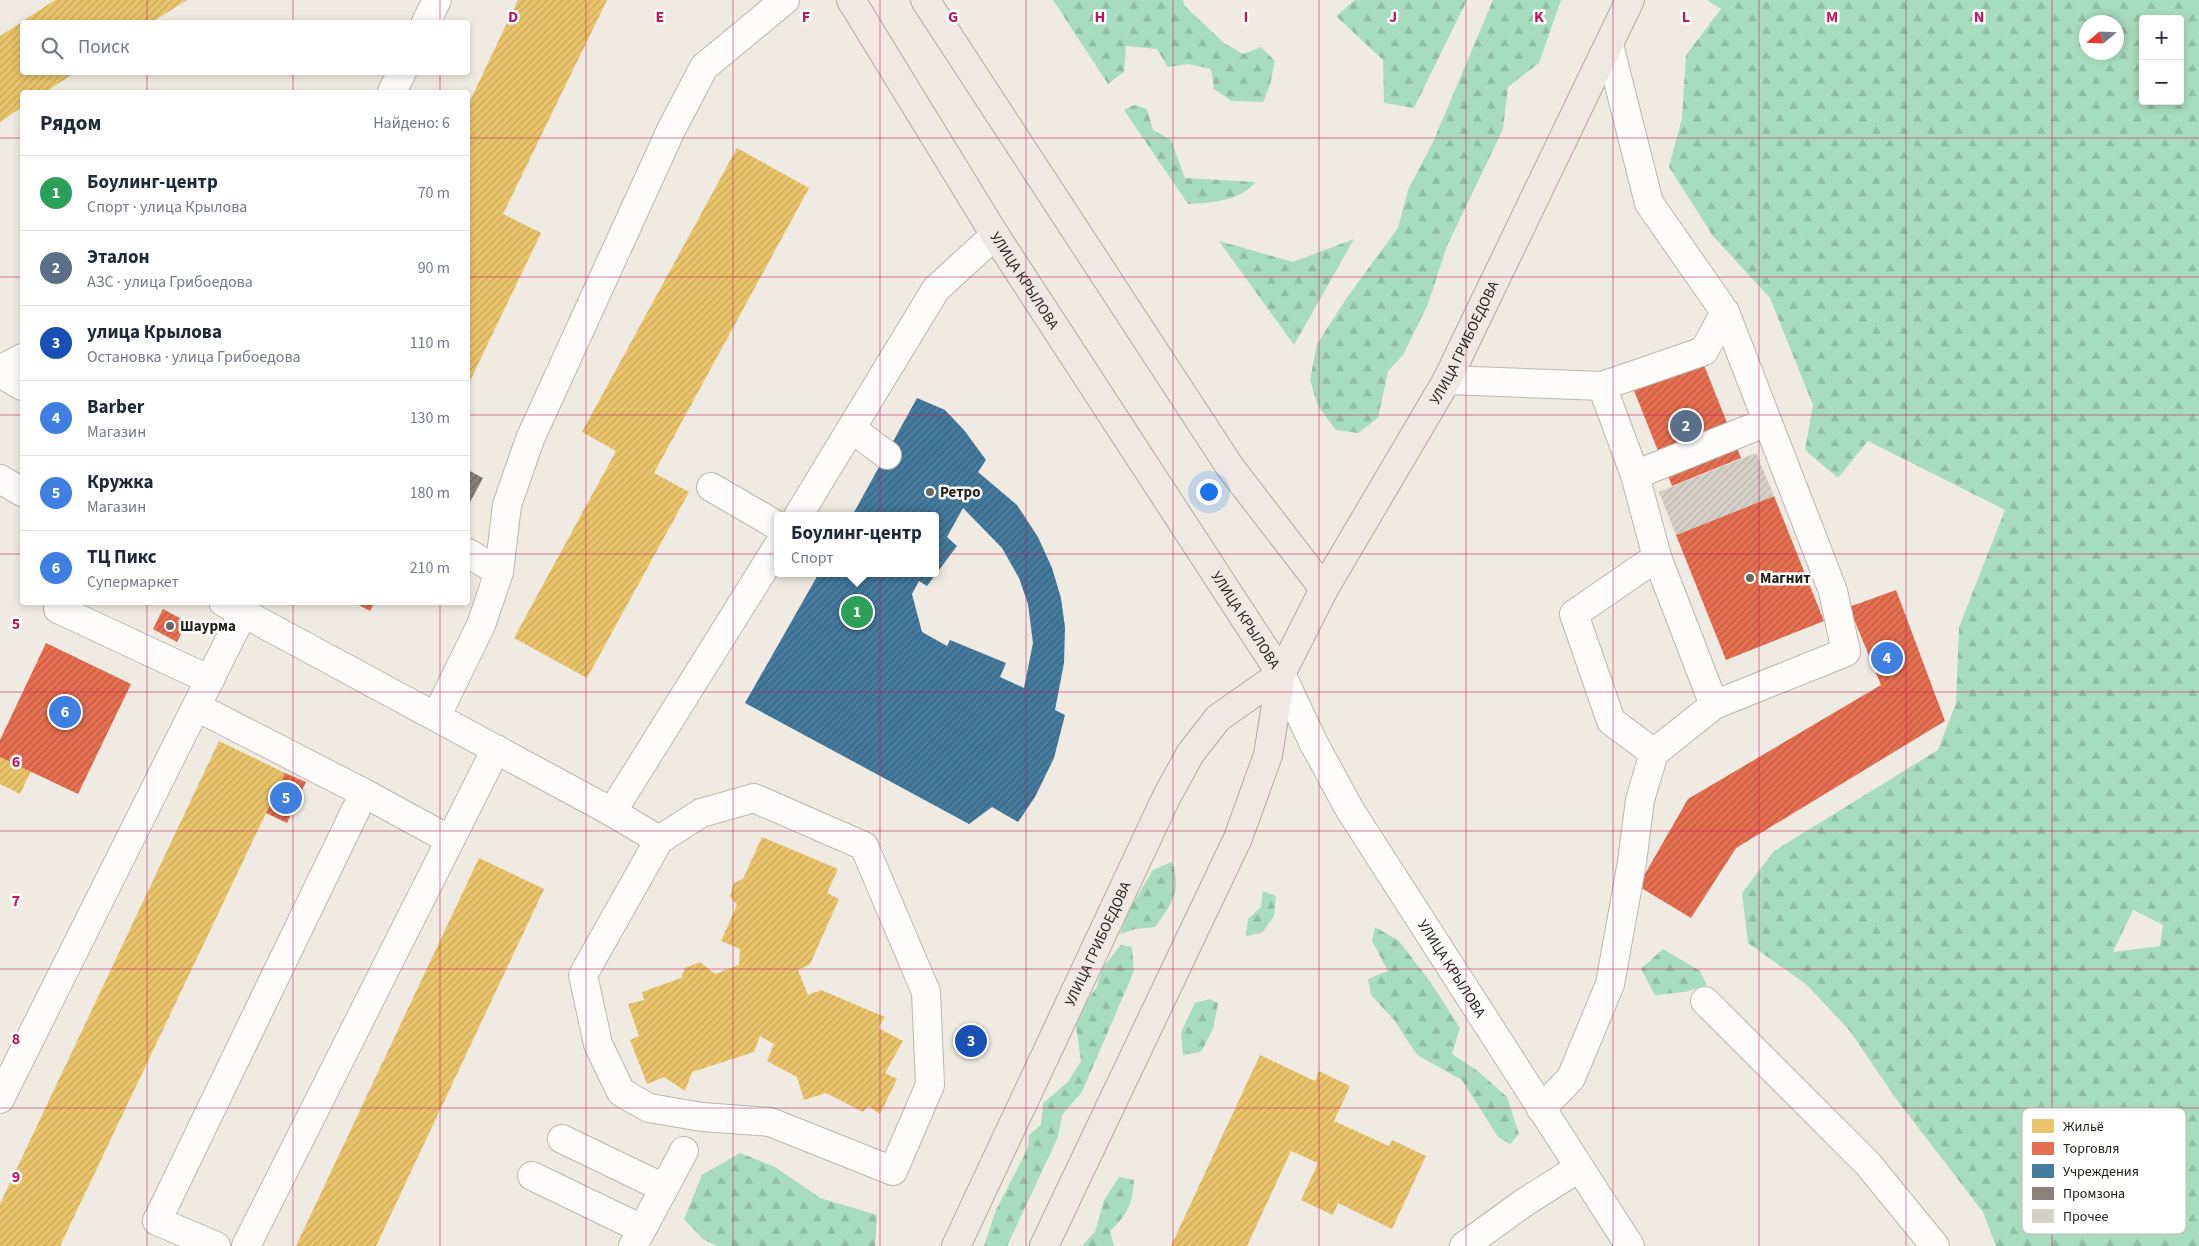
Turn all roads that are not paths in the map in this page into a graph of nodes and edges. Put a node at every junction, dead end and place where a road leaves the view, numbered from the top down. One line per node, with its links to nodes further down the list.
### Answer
1 (437, 0): 6 (street)
2 (785, 0): 29 (street)
3 (851, 0): 10 (main road, УЛИЦА КРЫЛОВА)
4 (925, 0): 30 (main road)
5 (1630, 0): 7 (main road, УЛИЦА ГРИБОЕДОВА)
6 (427, 20)
7 (1609, 45): 11 (street); 14 (main road, УЛИЦА ГРИБОЕДОВА)
8 (400, 75): 9 (street)
9 (393, 90)
10 (995, 235): 18 (street); 33 (main road, УЛИЦА КРЫЛОВА)
11 (1725, 312): 16 (street); 17 (street)
12 (20, 359): 13 (street)
13 (0, 372): 15 (street)
14 (1447, 380): 16 (street); 30 (main road, УЛИЦА ГРИБОЕДОВА)
15 (20, 385)
16 (1602, 386): 20 (street)
17 (1767, 422): 20 (street); 35 (street)
18 (852, 429): 19 (street); 24 (street)
19 (887, 455)
20 (1635, 475): 28 (street)
21 (0, 479): 23 (street)
22 (711, 487): 25 (street)
23 (20, 491)
24 (800, 512)
25 (774, 524)
26 (774, 552): 41 (street)
27 (470, 555): 29 (street)
28 (1656, 556): 35 (street); 39 (street)
29 (499, 572): 37 (street)
30 (1324, 589): 33 (main road, УЛИЦА ГРИБОЕДОВА)
31 (59, 605): 34 (street)
32 (233, 608): 34 (street); 37 (street)
33 (1281, 674): 46 (street, УЛИЦА КРЫЛОВА); 55 (main road, УЛИЦА ГРИБОЕДОВА); 56 (main road, УЛИЦА ГРИБОЕДОВА)
34 (210, 680): 36 (street)
35 (1714, 705): 39 (street)
36 (197, 707): 40 (street); 45 (street)
37 (436, 717): 38 (street)
38 (496, 749): 41 (street); 42 (street)
39 (1654, 753): 46 (street)
40 (364, 793): 42 (street); 53 (street)
41 (612, 812): 43 (street)
42 (450, 840): 54 (street)
43 (659, 840): 43 (street)
44 (1705, 1001): 59 (street)
45 (0, 1099)
46 (1541, 1109): 49 (street, УЛИЦА КРЫЛОВА)
47 (562, 1139): 51 (street)
48 (684, 1151): 51 (street)
49 (1579, 1168): 57 (street); 58 (street, УЛИЦА КРЫЛОВА)
50 (532, 1176): 52 (street)
51 (664, 1188): 52 (street)
52 (642, 1240)
53 (216, 1246)
54 (246, 1246)
55 (956, 1246)
56 (1044, 1246)
57 (1464, 1246)
58 (1630, 1246)
59 (1935, 1246)

